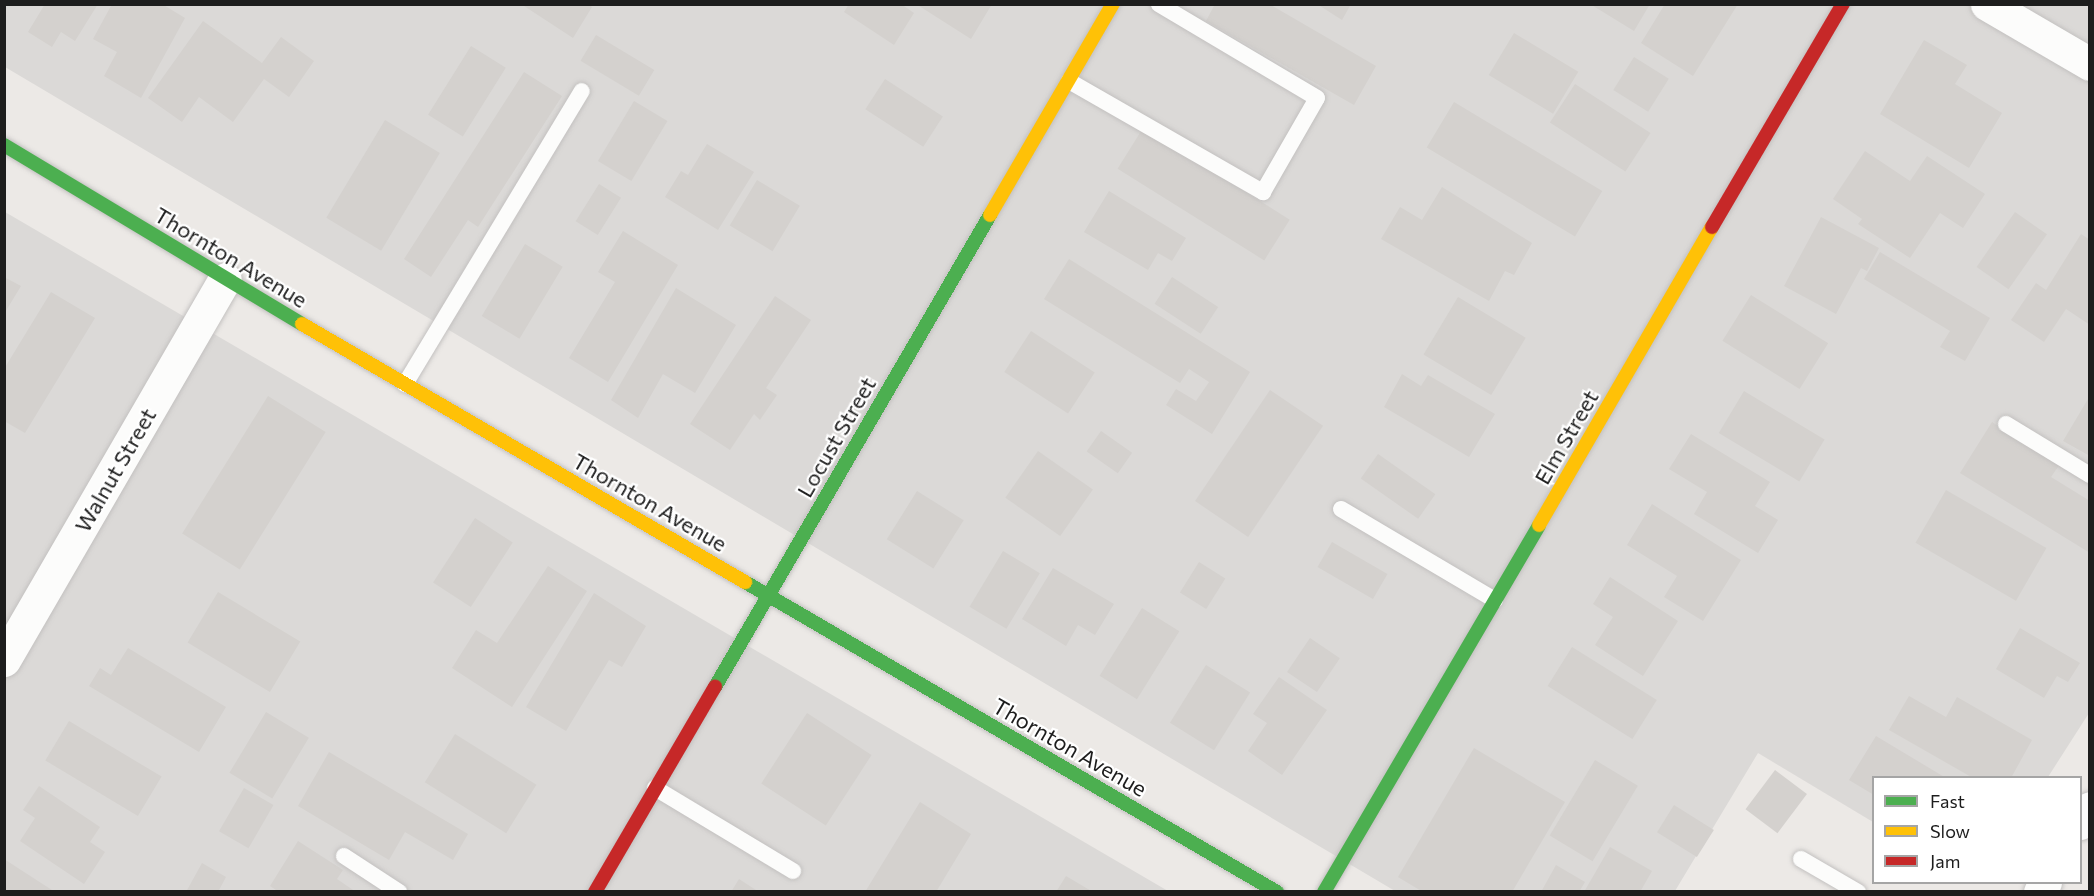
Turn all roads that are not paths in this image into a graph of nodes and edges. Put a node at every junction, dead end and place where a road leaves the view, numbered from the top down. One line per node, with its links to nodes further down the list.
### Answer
1 (1113, 4): 6 (street, Locust Street)
2 (1159, 4): 6 (lane)
3 (1843, 4): 15 (street, Elm Street)
4 (1987, 4): 5 (street)
5 (2090, 64)
6 (1069, 81): 14 (street, Locust Street)
7 (582, 91): 10 (lane)
8 (4, 145): 9 (street, Thornton Avenue)
9 (225, 279): 10 (street, Thornton Avenue); 16 (street, Walnut Street)
10 (405, 384): 14 (street, Thornton Avenue)
11 (2006, 424): 12 (lane)
12 (2090, 475)
13 (1341, 509): 15 (lane)
14 (768, 595): 17 (street, Locust Street); 23 (street, Thornton Avenue)
15 (1495, 600): 24 (street, Elm Street)
16 (4, 660)
17 (655, 788): 20 (lane); 22 (street, Locust Street)
18 (344, 856): 21 (lane)
19 (1801, 859): 25 (lane)
20 (793, 871)
21 (399, 891)
22 (596, 891)
23 (1277, 891)
24 (1324, 891)
25 (1858, 891)

